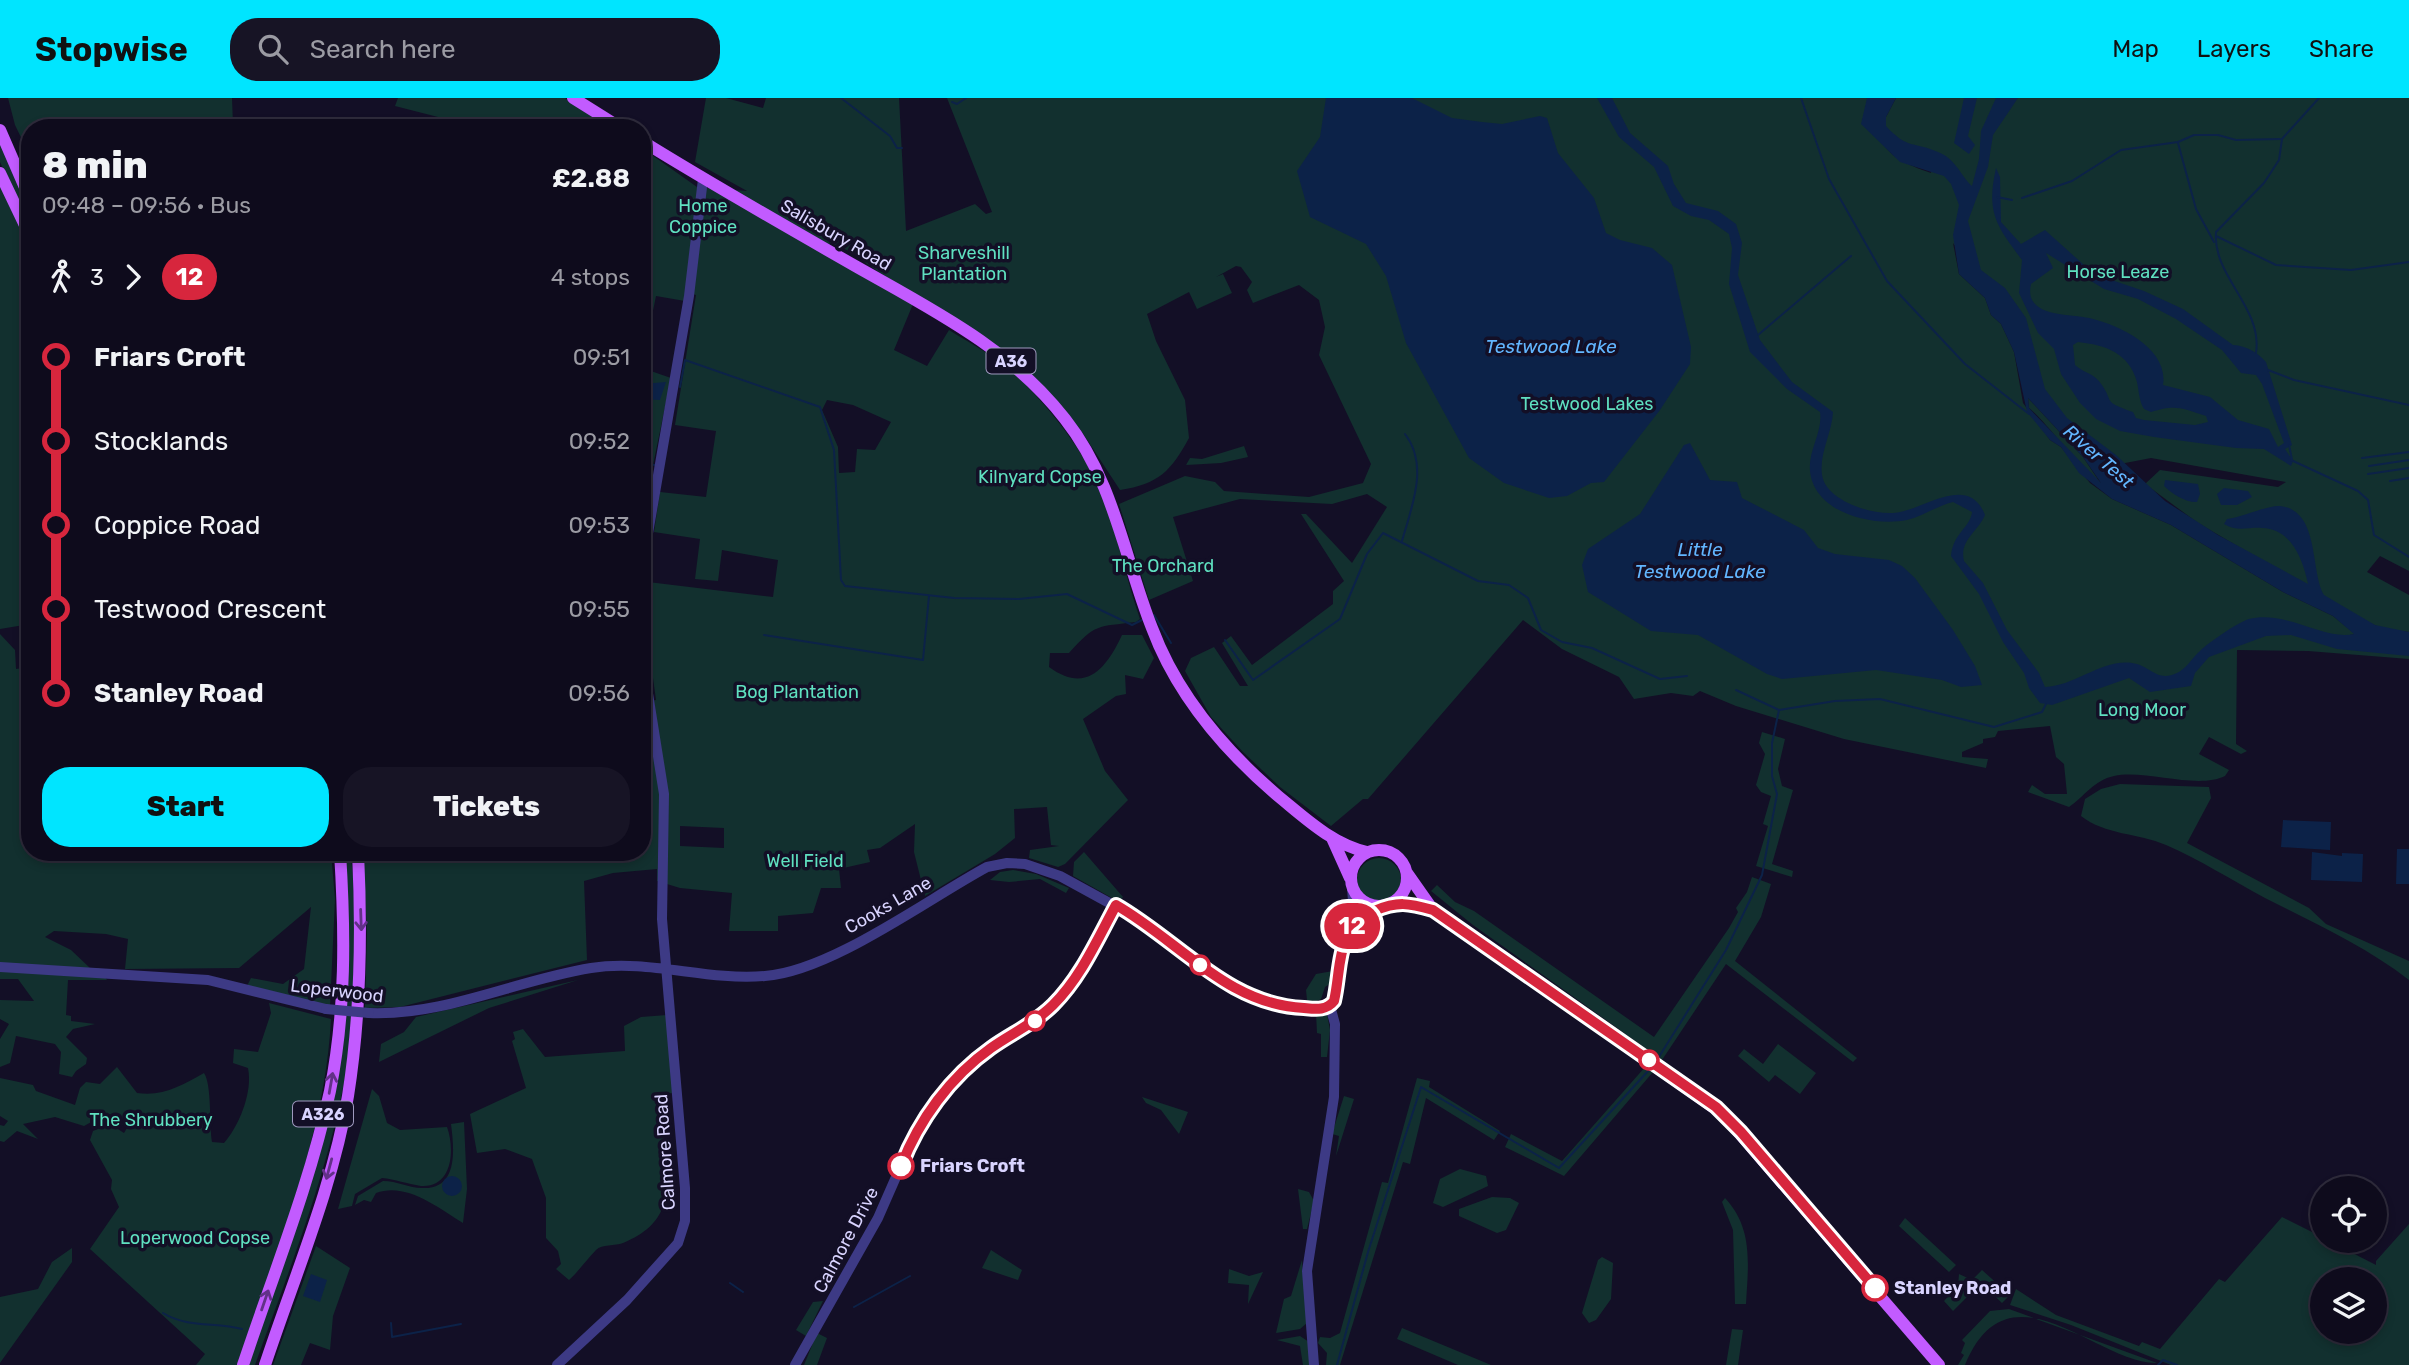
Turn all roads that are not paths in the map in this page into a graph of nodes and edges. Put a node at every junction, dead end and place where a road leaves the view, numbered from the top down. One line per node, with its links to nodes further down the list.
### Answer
1 (573, 98): 2 (main road)
2 (607, 119)
3 (0, 123): 4 (main road)
4 (2, 135): 7 (main road)
5 (651, 147): 8 (main road, Salisbury Road / A36)
6 (0, 173): 9 (main road)
7 (21, 178)
8 (703, 179): 10 (street); 12 (main road, Salisbury Road / A36)
9 (21, 217)
10 (651, 516)
11 (651, 712): 23 (street, Calmore Road)
12 (1332, 838): 13 (main road, Salisbury Road / A36); 17 (main road, Salisbury Road / A36)
13 (1367, 852): 16 (main road); 17 (main road)
14 (341, 861): 25 (main road, A326, one-way to 14)
15 (358, 861): 26 (main road, A326, one-way to 26)
16 (1407, 873): 18 (main road); 20 (main road)
17 (1351, 883): 18 (main road); 21 (street)
18 (1390, 904): 20 (main road); 21 (street)
19 (1116, 905): 23 (street, Cooks Lane); 24 (street); 28 (street, Calmore Drive)
20 (1433, 910): 30 (main road)
21 (1349, 929): 24 (street)
22 (0, 967): 23 (street, Loperwood, bridge)
23 (666, 969): 27 (street, Calmore Road)
24 (1330, 1006): 29 (street)
25 (243, 1365)
26 (265, 1365)
27 (557, 1365)
28 (795, 1365)
29 (1314, 1365)
30 (1939, 1365)

